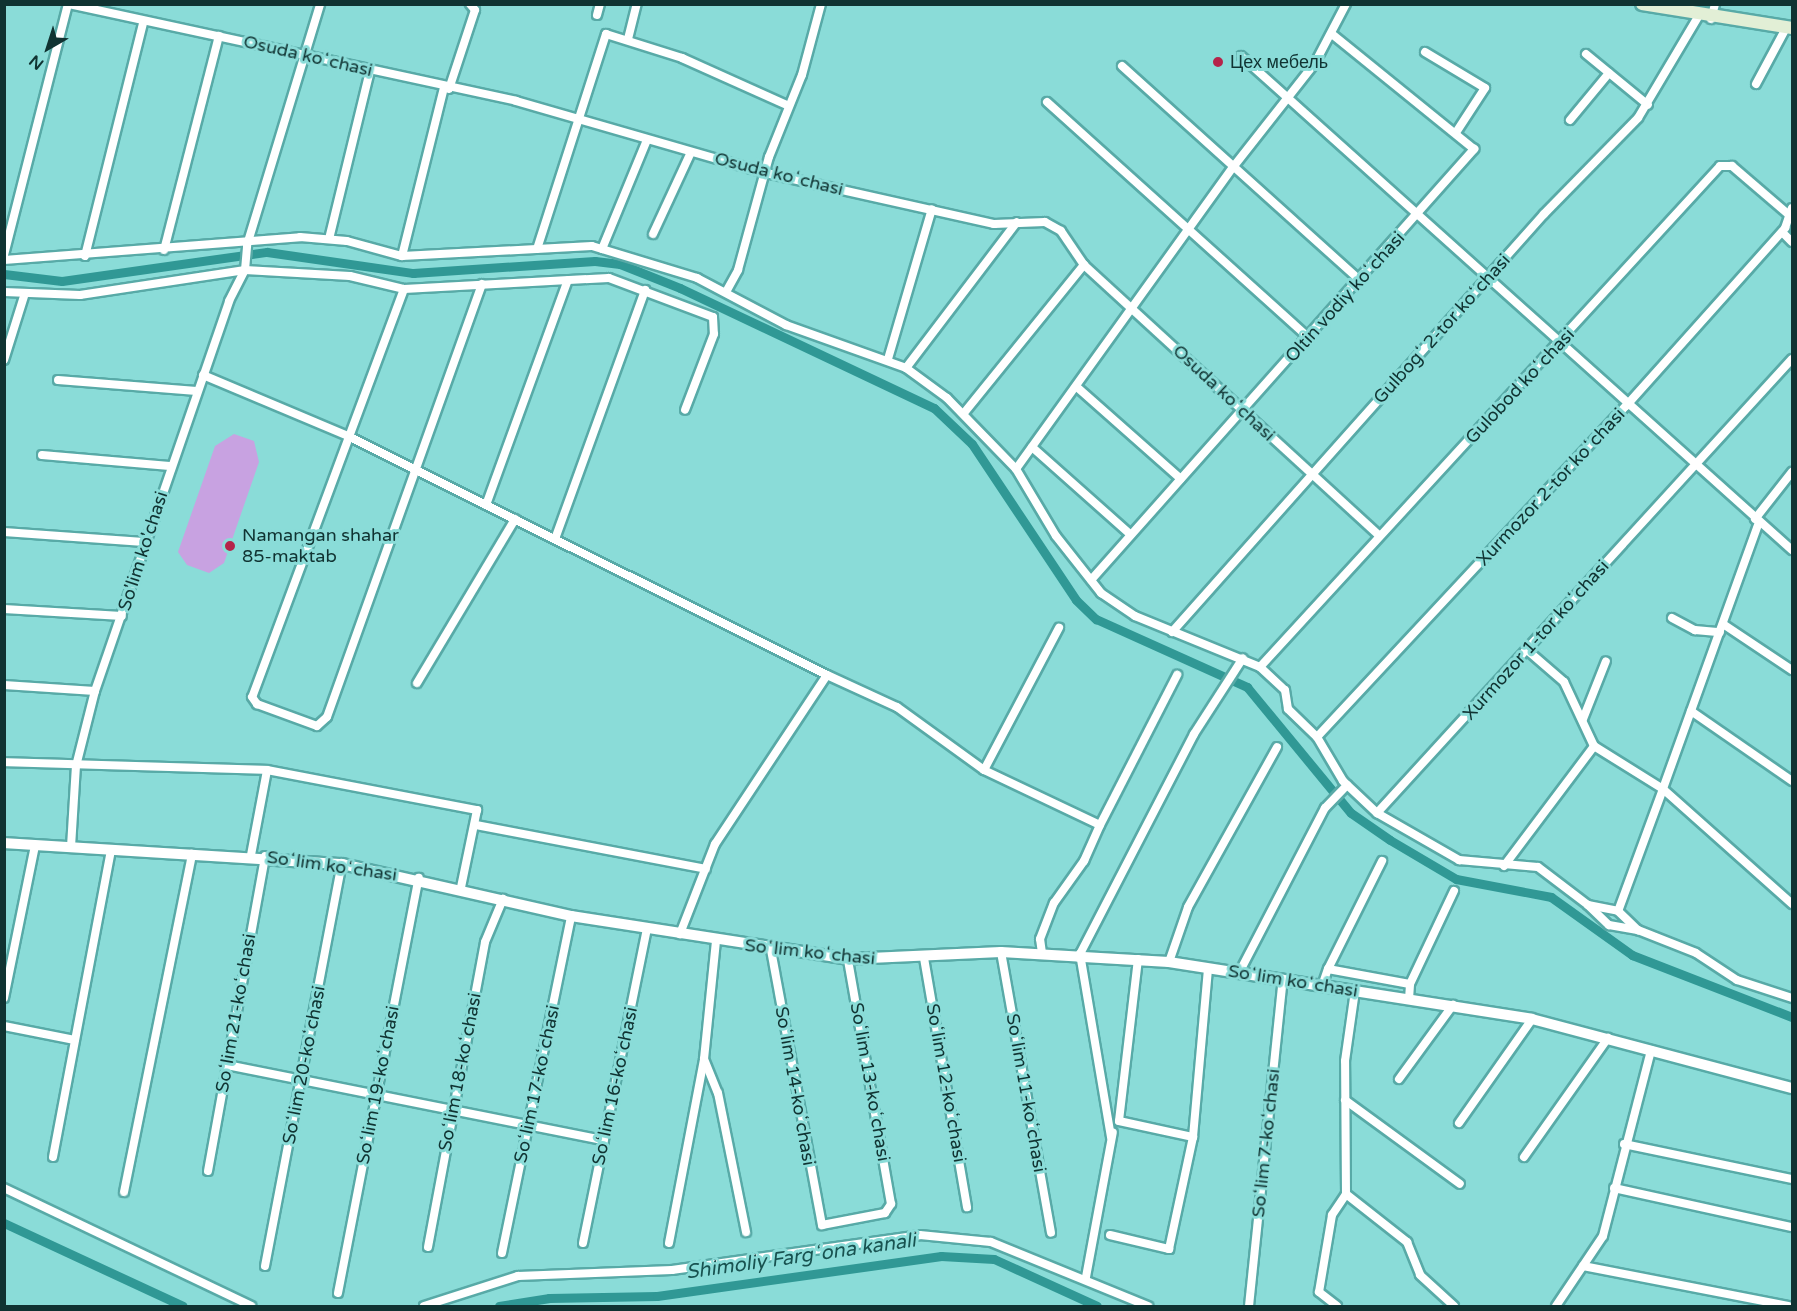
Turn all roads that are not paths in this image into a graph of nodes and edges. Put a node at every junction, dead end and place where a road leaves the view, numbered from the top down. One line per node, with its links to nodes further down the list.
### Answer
1 (68, 4): 13 (street, Osuda koʻchasi); 51 (street)
2 (320, 4): 20 (street)
3 (470, 4): 26 (street)
4 (600, 4): 10 (street)
5 (637, 4): 17 (street)
6 (821, 4): 30 (street)
7 (1346, 4): 15 (street)
8 (1642, 4): 11 (main road)
9 (1715, 4): 12 (street)
10 (597, 15)
11 (1698, 17): 12 (main road); 29 (street, Gulbogʻ 2-tor koʻchasi)
12 (1711, 19): 14 (main road)
13 (143, 23): 16 (street, Osuda koʻchasi); 52 (street)
14 (1789, 28): 25 (street)
15 (1332, 34): 27 (street); 33 (street, Oltin vodiy koʻchasi)
16 (219, 36): 20 (street, Osuda koʻchasi); 50 (street)
17 (628, 39): 30 (street); 32 (street)
18 (1425, 52): 33 (street)
19 (1586, 54): 24 (street)
20 (305, 56): 23 (street, Osuda koʻchasi); 46 (street)
21 (1241, 57): 27 (street)
22 (1122, 66): 36 (street)
23 (370, 71): 26 (street, Osuda koʻchasi); 45 (street)
24 (1609, 73): 29 (street); 31 (street)
25 (1756, 84)
26 (446, 89): 32 (street, Osuda koʻchasi); 53 (street)
27 (1289, 99): 36 (street); 40 (street)
28 (1047, 102): 42 (street)
29 (1648, 105): 59 (street, Gulbogʻ 2-tor koʻchasi)
30 (789, 106): 37 (street)
31 (1570, 120)
32 (579, 121): 34 (street, Osuda koʻchasi); 48 (street)
33 (1457, 131): 40 (street, Oltin vodiy koʻchasi)
34 (647, 140): 35 (street, Osuda koʻchasi); 49 (street)
35 (691, 152): 37 (street, Osuda koʻchasi); 44 (street)
36 (1234, 166): 42 (street); 58 (street)
37 (766, 173): 38 (street, Osuda koʻchasi); 64 (street)
38 (932, 208): 41 (street, Osuda koʻchasi); 69 (street)
39 (1790, 211): 43 (street); 68 (street, Gulobod koʻchasi)
40 (1415, 218): 58 (street, Oltin vodiy koʻchasi); 59 (street)
41 (1017, 222): 55 (street, Osuda koʻchasi); 72 (street)
42 (1189, 228): 66 (street); 67 (street)
43 (1782, 232): 47 (street); 77 (street, Xurmozor 2-tor koʻchasi)
44 (653, 234)
45 (329, 239): 46 (street); 53 (street)
46 (248, 242): 50 (street); 56 (street)
47 (1792, 242)
48 (537, 249): 49 (street); 53 (street)
49 (602, 249): 64 (street)
50 (164, 250): 52 (street)
51 (4, 255)
52 (85, 256): 54 (street)
53 (402, 256)
54 (4, 260)
55 (1084, 265): 66 (street, Osuda koʻchasi); 80 (street)
56 (246, 267): 61 (street); 65 (street); 73 (street, So'lim ko'chasi)
57 (568, 280): 60 (street); 62 (street); 91 (street)
58 (1360, 280): 67 (street, Oltin vodiy koʻchasi)
59 (1486, 281): 68 (street); 89 (street, Gulbogʻ 2-tor koʻchasi)
60 (482, 284): 61 (street); 87 (street)
61 (404, 289): 81 (street)
62 (645, 290): 78 (street); 97 (street)
63 (4, 292): 65 (street)
64 (726, 292): 69 (street)
65 (25, 293): 71 (street)
66 (1132, 309): 75 (street); 79 (street, Osuda koʻchasi)
67 (1308, 337): 79 (street, Oltin vodiy koʻchasi)
68 (1559, 345): 77 (street); 96 (street, Gulobod koʻchasi)
69 (888, 359): 72 (street)
70 (1792, 359): 85 (street, Xurmozor 1-tor koʻchasi)
71 (4, 360)
72 (906, 368): 80 (street)
73 (203, 375): 76 (street, So'lim ko'chasi); 81 (street)
74 (58, 380): 76 (street)
75 (1078, 388): 82 (street); 90 (street)
76 (197, 391): 84 (street, So'lim ko'chasi)
77 (1626, 406): 85 (street); 119 (street, Xurmozor 2-tor koʻchasi)
78 (685, 410)
79 (1243, 410): 89 (street, Osuda koʻchasi); 90 (street, Oltin vodiy koʻchasi)
80 (964, 412): 86 (street)
81 (348, 436): 87 (street); 87 (street)
82 (1032, 447): 86 (street); 95 (street)
83 (42, 455): 84 (street)
84 (170, 466): 98 (street, So'lim ko'chasi)
85 (1694, 466): 93 (street); 107 (street, Xurmozor 1-tor koʻchasi)
86 (1016, 469): 100 (street)
87 (416, 470): 91 (street)
88 (1792, 472): 93 (street)
89 (1313, 475): 96 (street, Osuda koʻchasi); 106 (street, Gulbogʻ 2-tor koʻchasi)
90 (1181, 479): 95 (street, Oltin vodiy koʻchasi)
91 (486, 505): 92 (street)
92 (515, 519): 97 (street); 114 (street)
93 (1757, 520): 99 (street); 105 (street)
94 (4, 532): 98 (street)
95 (1131, 534): 100 (street, Oltin vodiy koʻchasi)
96 (1379, 535): 110 (street, Gulobod koʻchasi)
97 (555, 539): 112 (street)
98 (144, 542): 102 (street, So'lim ko'chasi)
99 (1792, 550)
100 (1091, 580): 106 (street)
101 (4, 609): 102 (street)
102 (122, 616): 116 (street, So'lim ko'chasi)
103 (1672, 618): 105 (street)
104 (1059, 628): 125 (street)
105 (1721, 628): 111 (street); 117 (street)
106 (1172, 632): 108 (street)
107 (1527, 650): 118 (street); 129 (street, Xurmozor 1-tor koʻchasi)
108 (1241, 661): 110 (street); 158 (street)
109 (1606, 661): 118 (street)
110 (1260, 667): 119 (street)
111 (1792, 670)
112 (826, 675): 125 (street); 142 (street)
113 (1177, 675): 131 (street)
114 (417, 683)
115 (4, 685): 116 (street)
116 (95, 691): 123 (street, So'lim ko'chasi)
117 (1691, 711): 126 (street); 128 (street)
118 (1583, 719): 120 (street)
119 (1317, 737): 127 (street)
120 (1594, 746): 128 (street); 141 (street)
121 (1277, 747): 162 (street)
122 (4, 762): 123 (street)
123 (76, 766): 124 (street); 134 (street, So'lim ko'chasi)
124 (267, 770): 130 (street); 137 (street)
125 (984, 770): 131 (street)
126 (1792, 781)
127 (1346, 787): 129 (street); 165 (street)
128 (1663, 789): 147 (street); 149 (street)
129 (1377, 813): 141 (street)
130 (476, 825): 142 (street); 144 (street)
131 (1100, 825): 157 (street)
132 (4, 843): 133 (street, Soʻlim koʻchasi)
133 (35, 845): 134 (street, Soʻlim koʻchasi); 170 (street)
134 (71, 847): 135 (street, Soʻlim koʻchasi)
135 (111, 851): 136 (street, Soʻlim koʻchasi); 177 (street)
136 (192, 854): 137 (street, Soʻlim koʻchasi); 201 (street)
137 (251, 855): 138 (street, Soʻlim koʻchasi)
138 (265, 856): 140 (street, Soʻlim koʻchasi); 180 (street, Soʻlim 21-koʻchasi)
139 (1382, 861): 164 (street)
140 (342, 864): 143 (street, Soʻlim koʻchasi); 182 (street, Soʻlim 20-koʻchasi)
141 (1504, 866): 148 (street)
142 (706, 869): 153 (street)
143 (419, 878): 144 (street, Soʻlim koʻchasi); 184 (street, Soʻlim 19-koʻchasi)
144 (461, 887): 146 (street, Soʻlim koʻchasi)
145 (1454, 891): 167 (street)
146 (503, 899): 150 (street, Soʻlim koʻchasi); 186 (street, Soʻlim 18-koʻchasi)
147 (1792, 904)
148 (1588, 905): 149 (street); 152 (street)
149 (1618, 911): 152 (street)
150 (571, 916): 151 (street, Soʻlim koʻchasi); 189 (street, Soʻlim 17-koʻchasi)
151 (647, 929): 153 (street, Soʻlim koʻchasi); 192 (street, Soʻlim 16-koʻchasi)
152 (1638, 930): 171 (street)
153 (681, 934): 154 (street, Soʻlim koʻchasi)
154 (716, 941): 155 (street, Soʻlim koʻchasi); 179 (street)
155 (771, 950): 160 (street, Soʻlim koʻchasi); 203 (street, Soʻlim 14-koʻchasi)
156 (1000, 952): 157 (street, Soʻlim koʻchasi); 159 (street, Soʻlim koʻchasi); 207 (street, Soʻlim 11-koʻchasi)
157 (1042, 953): 158 (street, Soʻlim koʻchasi)
158 (1080, 954): 161 (street, Soʻlim koʻchasi); 190 (street)
159 (924, 958): 160 (street, Soʻlim koʻchasi); 204 (street, Soʻlim 12-koʻchasi)
160 (848, 959): 203 (street, Soʻlim 13-koʻchasi)
161 (1138, 959): 162 (street, Soʻlim koʻchasi); 187 (street)
162 (1169, 962): 163 (street, Soʻlim koʻchasi)
163 (1208, 969): 165 (street, Soʻlim koʻchasi); 191 (street)
164 (1328, 969): 167 (street); 168 (street)
165 (1239, 973): 166 (street, Soʻlim koʻchasi)
166 (1283, 979): 168 (street, Soʻlim koʻchasi); 220 (street, Soʻlim 7-koʻchasi)
167 (1410, 984): 172 (street)
168 (1322, 986): 169 (street, Soʻlim koʻchasi)
169 (1355, 991): 172 (street, Soʻlim koʻchasi); 185 (street)
170 (4, 998)
171 (1792, 998)
172 (1409, 999): 173 (street, Soʻlim koʻchasi)
173 (1453, 1005): 174 (street, Soʻlim koʻchasi); 181 (street)
174 (1532, 1020): 176 (street, Soʻlim koʻchasi); 188 (street)
175 (4, 1026): 177 (street)
176 (1608, 1038): 178 (street, Soʻlim koʻchasi); 195 (street)
177 (75, 1040): 194 (street)
178 (1651, 1050): 183 (street, Soʻlim koʻchasi); 193 (street)
179 (704, 1059): 206 (street); 210 (street)
180 (227, 1065): 182 (street); 196 (street, Soʻlim 21-koʻchasi)
181 (1399, 1079)
182 (301, 1080): 184 (street); 213 (street, Soʻlim 20-koʻchasi)
183 (1792, 1088)
184 (376, 1095): 186 (street); 216 (street, Soʻlim 19-koʻchasi)
185 (1345, 1101): 198 (street); 202 (street)
186 (453, 1110): 189 (street); 211 (street, Soʻlim 18-koʻchasi)
187 (1119, 1121): 190 (street); 191 (street)
188 (1460, 1123)
189 (528, 1125): 192 (street); 212 (street, Soʻlim 17-koʻchasi)
190 (1111, 1137): 215 (street)
191 (1193, 1137): 208 (street)
192 (604, 1140): 209 (street, Soʻlim 16-koʻchasi)
193 (1624, 1144): 197 (street); 200 (street)
194 (53, 1157)
195 (1524, 1157)
196 (207, 1171)
197 (1792, 1179)
198 (1460, 1184)
199 (4, 1188): 217 (street)
200 (1614, 1188): 205 (street); 214 (street)
201 (124, 1192)
202 (1346, 1194): 221 (street); 222 (street)
203 (891, 1204)
204 (967, 1207)
205 (1792, 1227)
206 (746, 1232)
207 (1051, 1233)
208 (1110, 1235)
209 (583, 1243)
210 (669, 1243)
211 (428, 1247)
212 (502, 1253)
213 (265, 1266)
214 (1583, 1266): 223 (street); 224 (street)
215 (1086, 1278): 218 (street); 219 (street)
216 (338, 1293)
217 (251, 1306)
218 (424, 1306)
219 (1148, 1306)
220 (1249, 1306)
221 (1337, 1306)
222 (1454, 1306)
223 (1556, 1306)
224 (1788, 1306)

